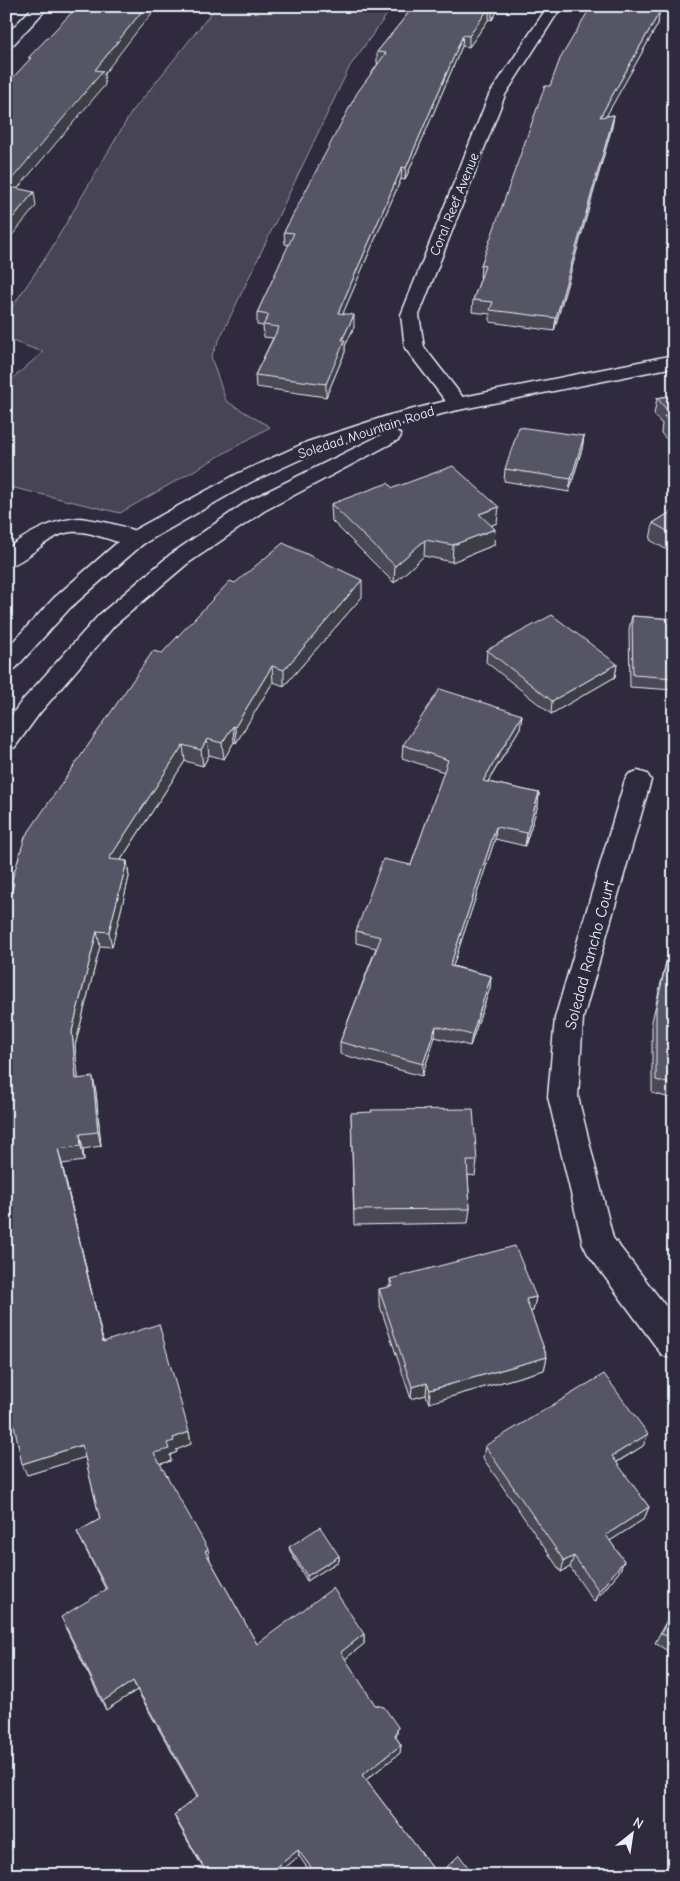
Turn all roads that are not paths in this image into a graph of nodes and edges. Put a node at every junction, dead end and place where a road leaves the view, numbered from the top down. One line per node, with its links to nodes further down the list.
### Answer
1 (42, 6): 3 (street)
2 (555, 6): 5 (street, Coral Reef Avenue)
3 (6, 44)
4 (674, 361): 5 (street, Soledad Mountain Road)
5 (458, 404): 6 (street, Soledad Mountain Road); 9 (street)
6 (135, 539): 7 (street); 8 (street, Soledad Mountain Road)
7 (6, 560)
8 (6, 664)
9 (6, 740)
10 (638, 780): 11 (street, Soledad Rancho Court)
11 (674, 1344)

